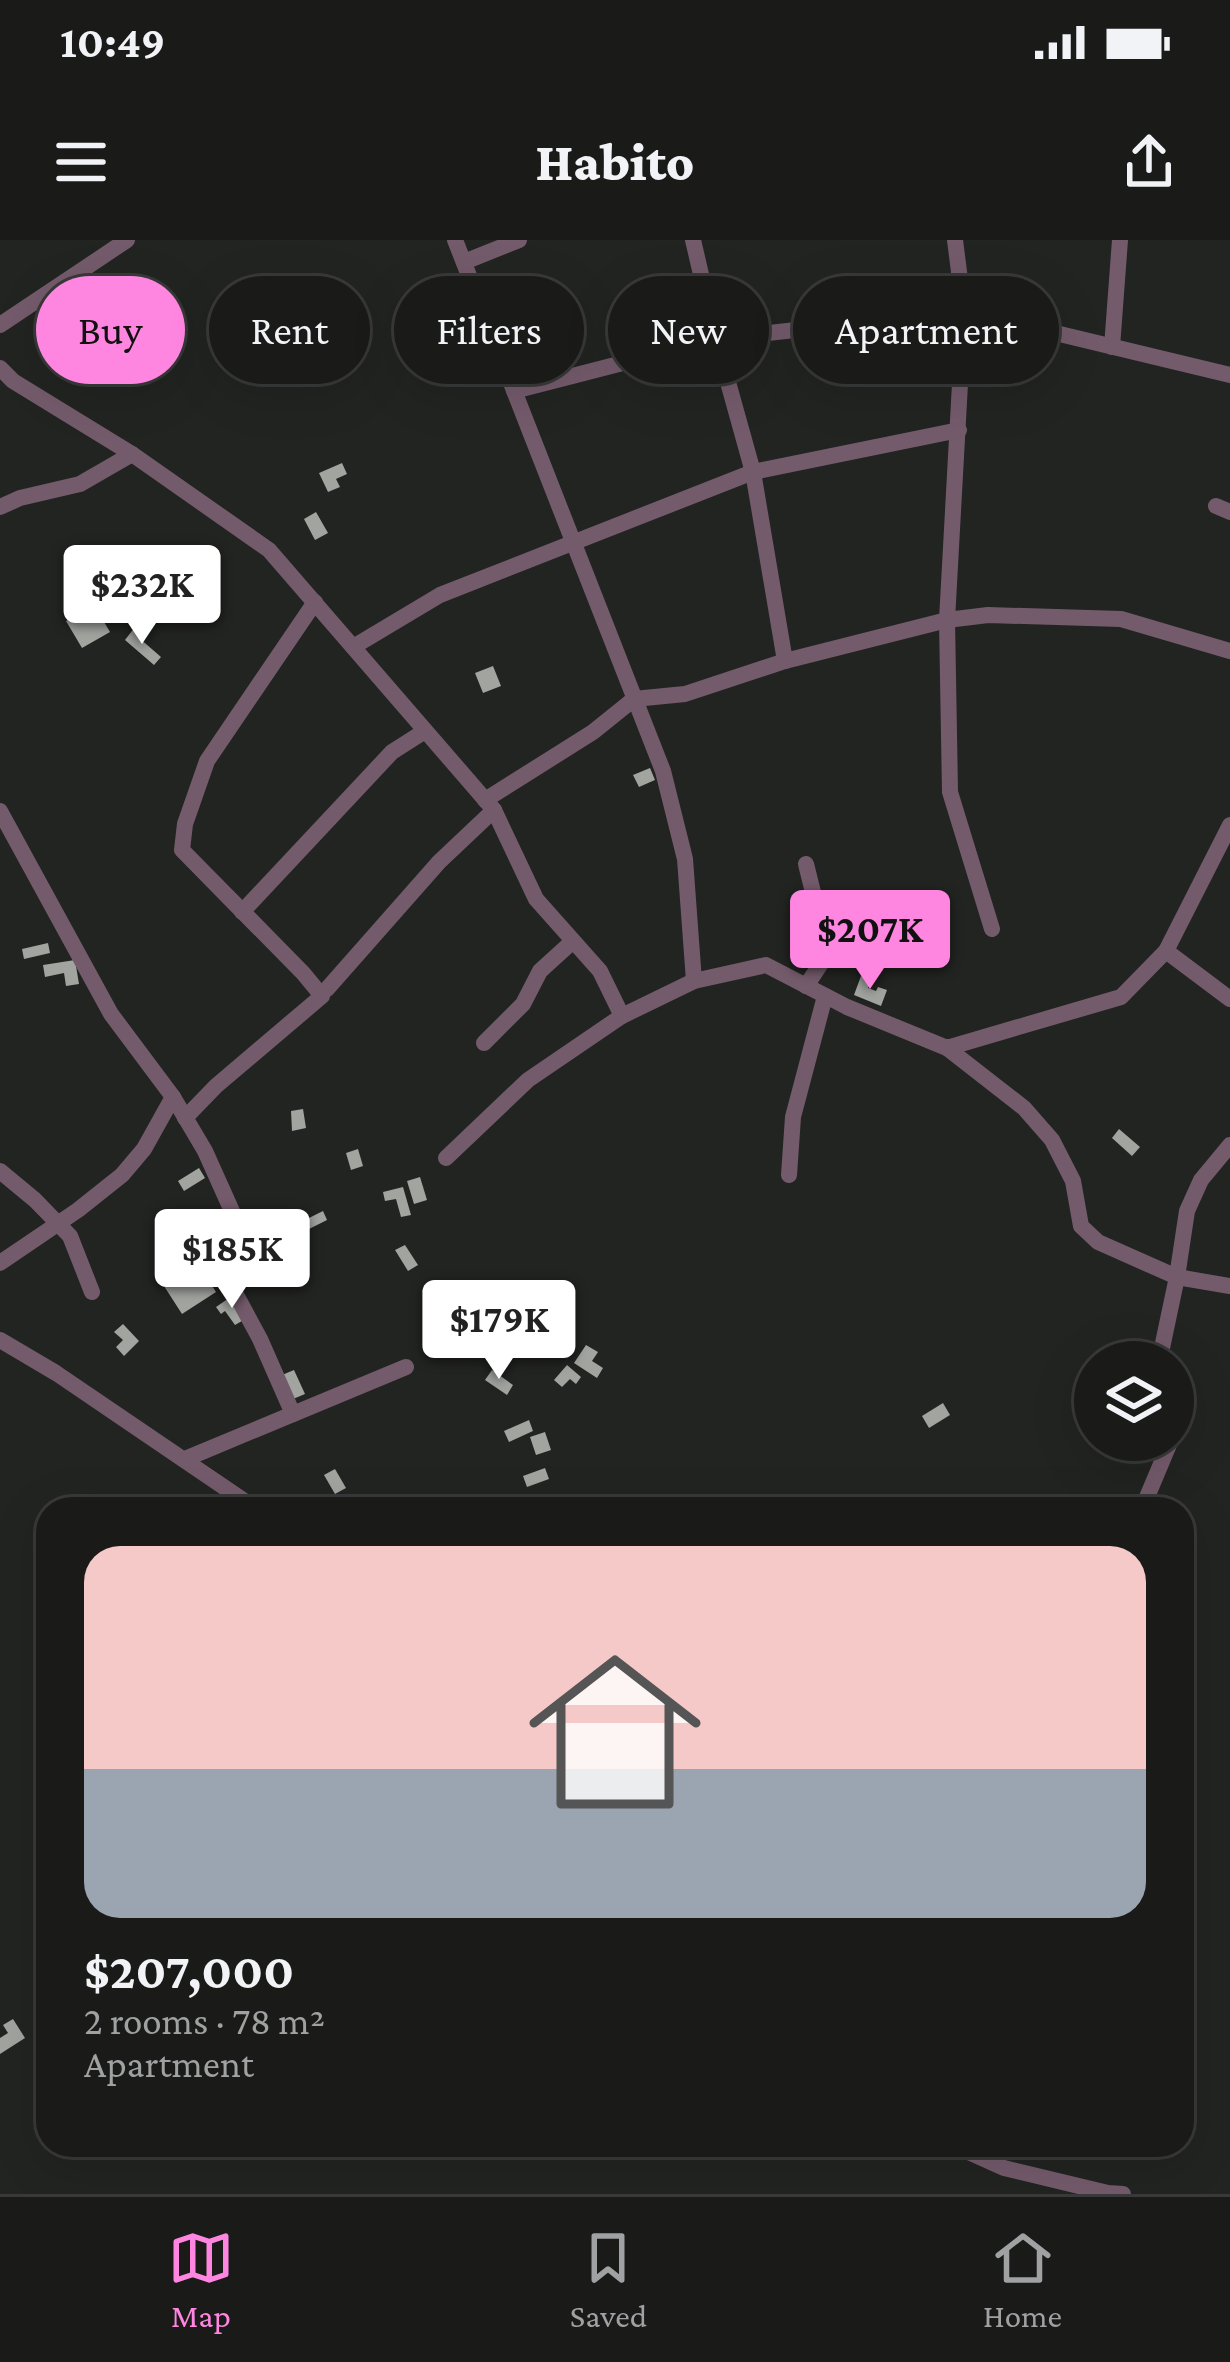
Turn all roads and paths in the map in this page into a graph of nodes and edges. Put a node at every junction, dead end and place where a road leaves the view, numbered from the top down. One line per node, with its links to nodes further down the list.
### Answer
1 (128, 240): 10 (street)
2 (455, 240): 7 (street)
3 (519, 240): 7 (street)
4 (693, 240): 8 (street)
5 (955, 240): 9 (street)
6 (1120, 240): 12 (street)
7 (464, 262): 18 (street)
8 (701, 276)
9 (960, 276)
10 (0, 325)
11 (1059, 334): 12 (street)
12 (1112, 347): 15 (street)
13 (608, 367): 18 (street)
14 (0, 368): 20 (street)
15 (1230, 375)
16 (729, 384): 21 (street)
17 (961, 384): 19 (street)
18 (514, 391): 23 (street)
19 (959, 430): 21 (street); 25 (street)
20 (132, 454): 22 (street); 24 (street)
21 (754, 472): 23 (street); 28 (street)
22 (0, 507)
23 (574, 544): 26 (street); 29 (street)
24 (315, 602): 26 (street); 35 (street)
25 (947, 620): 27 (street); 28 (street); 36 (street)
26 (353, 647): 30 (street)
27 (1230, 651)
28 (785, 661): 29 (street)
29 (634, 699): 31 (street); 39 (street)
30 (425, 731): 31 (street); 35 (street)
31 (489, 806): 37 (street); 41 (street)
32 (0, 811): 47 (street)
33 (1230, 825): 38 (street)
34 (806, 864): 40 (street)
35 (242, 912): 48 (street)
36 (992, 929)
37 (573, 941): 44 (street); 45 (street)
38 (1166, 951): 43 (street); 46 (street)
39 (694, 981): 40 (street); 44 (street)
40 (806, 986): 42 (street)
41 (327, 989)
42 (825, 995): 46 (street); 52 (street)
43 (1230, 999)
44 (622, 1016): 50 (street)
45 (484, 1043)
46 (947, 1048): 55 (street)
47 (173, 1097): 48 (street); 53 (street)
48 (185, 1118): 61 (street)
49 (1230, 1145): 55 (street)
50 (446, 1158)
51 (0, 1171): 53 (street)
52 (789, 1174)
53 (57, 1222): 54 (street); 57 (street)
54 (0, 1263)
55 (1177, 1277): 56 (street); 59 (street)
56 (1230, 1286)
57 (92, 1292)
58 (0, 1340): 62 (street)
59 (1163, 1341)
60 (406, 1367): 61 (street)
61 (293, 1414): 62 (street)
62 (185, 1460): 64 (street)
63 (1161, 1461): 65 (street)
64 (239, 1497)
65 (1147, 1497)
66 (980, 2157): 67 (street)
67 (1123, 2194)

